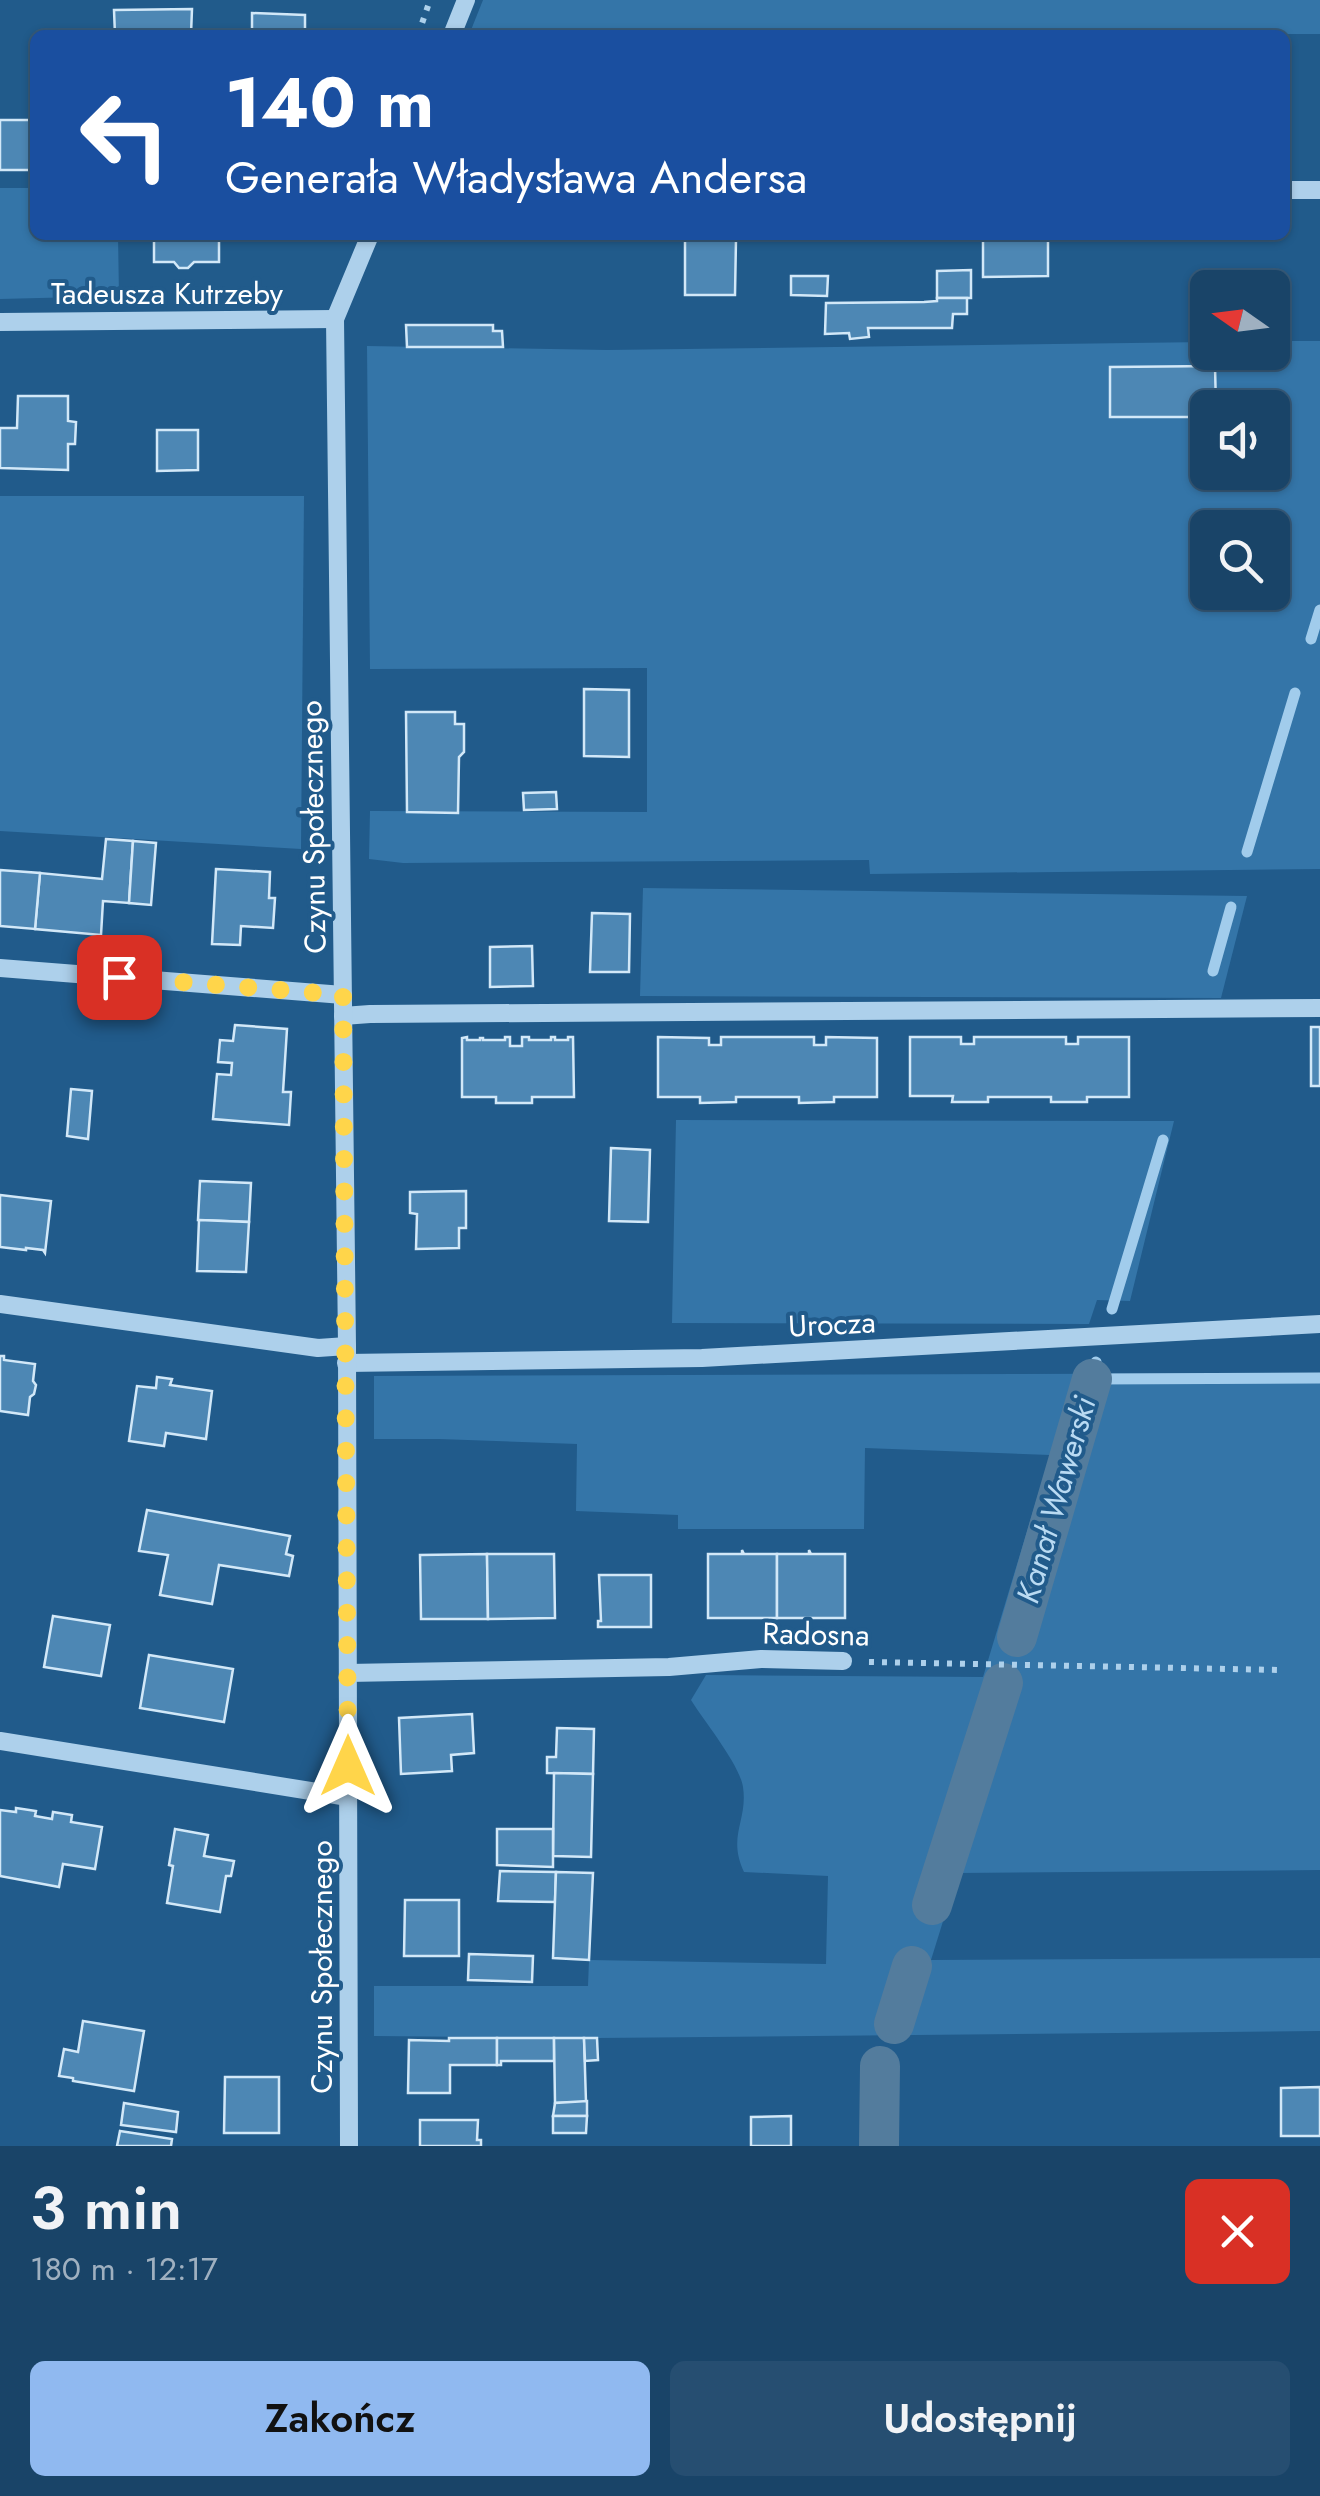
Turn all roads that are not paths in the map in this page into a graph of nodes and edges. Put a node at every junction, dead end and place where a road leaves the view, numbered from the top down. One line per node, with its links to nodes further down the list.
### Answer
1 (466, 0): 2 (street)
2 (454, 30)
3 (1290, 190): 4 (street)
4 (1320, 190)
5 (368, 240): 6 (street, Czynu Społecznego)
6 (335, 320): 7 (street, Tadeusza Kutrzeby); 9 (street, Czynu Społecznego)
7 (0, 322)
8 (0, 968): 9 (street)
9 (343, 995): 11 (street, Czynu Społecznego)
10 (1320, 1008): 11 (street)
11 (343, 1016): 14 (street, Czynu Społecznego)
12 (0, 1304): 14 (street, Urocza)
13 (1320, 1324): 14 (street, Urocza)
14 (346, 1355): 16 (street, Czynu Społecznego)
15 (843, 1661): 16 (street, Radosna)
16 (348, 1673): 18 (street, Czynu Społecznego)
17 (0, 1741): 18 (street)
18 (348, 1797): 19 (street, Czynu Społecznego)
19 (350, 2146)

